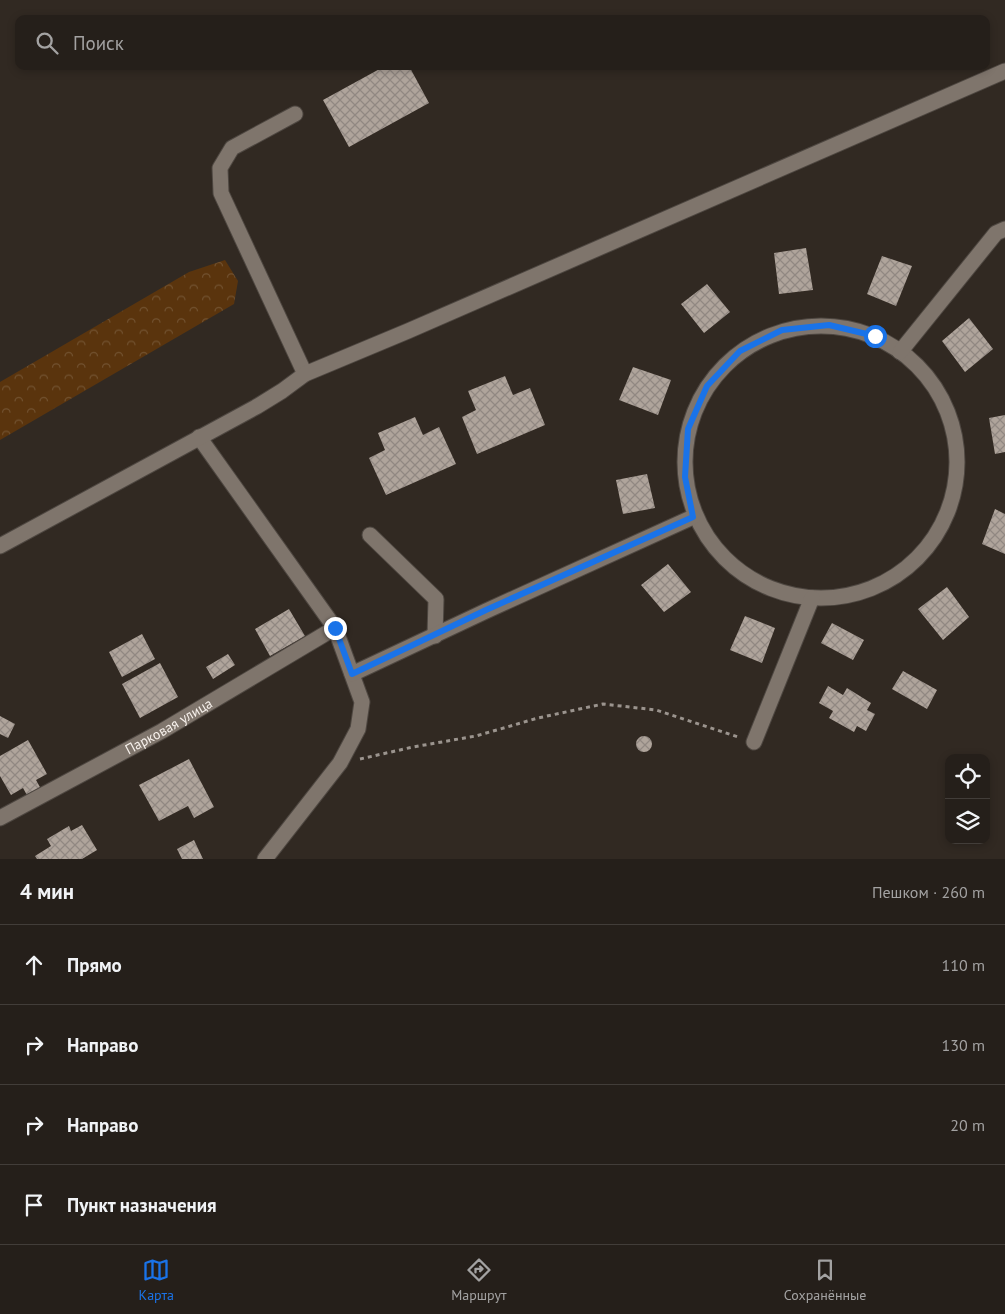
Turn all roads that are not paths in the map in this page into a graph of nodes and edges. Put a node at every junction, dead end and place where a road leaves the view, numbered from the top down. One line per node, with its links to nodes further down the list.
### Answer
1 (1005, 71): 5 (street)
2 (295, 114): 5 (street)
3 (1005, 229): 4 (street)
4 (900, 352): 7 (street); 10 (street)
5 (305, 374): 6 (street)
6 (199, 437): 9 (street); 11 (street)
7 (693, 517): 10 (street); 12 (street)
8 (370, 535): 12 (street)
9 (0, 546)
10 (812, 598): 14 (street)
11 (335, 628): 13 (street); 15 (street, Парковая улица)
12 (435, 636): 13 (street)
13 (352, 674): 16 (street)
14 (754, 742)
15 (0, 818)
16 (266, 859)

